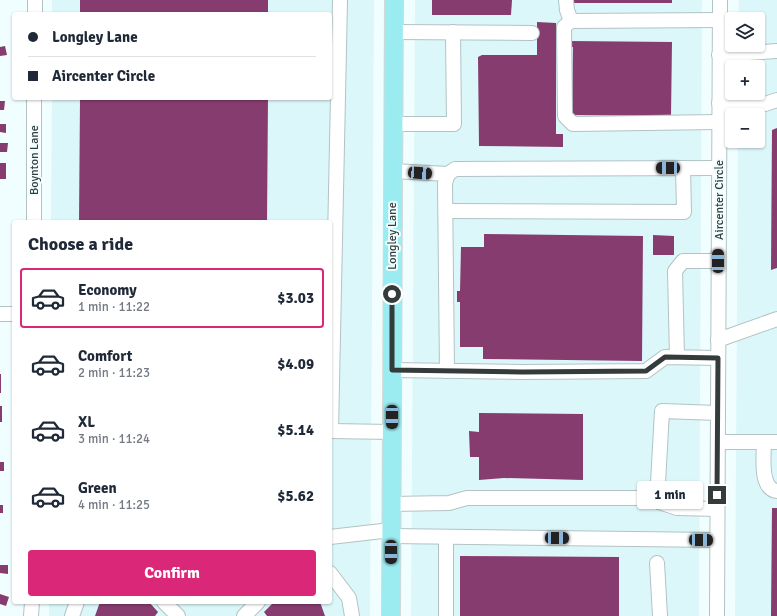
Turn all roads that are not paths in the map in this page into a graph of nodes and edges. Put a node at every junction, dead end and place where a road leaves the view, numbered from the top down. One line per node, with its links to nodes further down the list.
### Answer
1 (35, 0): 6 (street)
2 (340, 0): 34 (street)
3 (394, 0): 9 (main road, Longley Lane)
4 (566, 0): 8 (street)
5 (720, 0): 7 (street, Aircenter Circle)
6 (35, 12)
7 (720, 20): 8 (street); 13 (street, Aircenter Circle)
8 (571, 21): 17 (street)
9 (394, 32): 10 (street); 18 (main road, Longley Lane)
10 (453, 32): 11 (street); 18 (street)
11 (532, 33)
12 (777, 51): 13 (street)
13 (720, 55): 16 (street, Aircenter Circle)
14 (34, 100): 24 (street, Boynton Lane)
15 (777, 100): 16 (street)
16 (719, 103): 17 (street, Aircenter Circle)
17 (719, 122): 20 (street, Aircenter Circle)
18 (393, 124): 21 (main road, Longley Lane)
19 (683, 168): 20 (street); 22 (street); 23 (street)
20 (719, 168): 25 (street, Aircenter Circle)
21 (393, 171): 22 (street); 32 (main road, Longley Lane)
22 (448, 174): 23 (street)
23 (446, 211): 33 (street)
24 (34, 220)
25 (718, 261): 29 (street, Aircenter Circle); 30 (street)
26 (0, 314): 27 (street)
27 (12, 314)
28 (777, 319): 29 (street)
29 (718, 340): 31 (street, Aircenter Circle)
30 (677, 357): 31 (street); 33 (street)
31 (718, 358): 35 (street, Aircenter Circle)
32 (392, 370): 33 (street); 37 (main road, Longley Lane)
33 (447, 371)
34 (332, 383)
35 (718, 413): 38 (street, Aircenter Circle); 41 (street)
36 (332, 431): 37 (street)
37 (392, 432): 42 (main road, Longley Lane)
38 (718, 442): 39 (street); 43 (street, Aircenter Circle)
39 (771, 442): 40 (street)
40 (777, 491)
41 (657, 501): 42 (street); 43 (street)
42 (391, 504): 44 (main road, Longley Lane)
43 (717, 509): 47 (street, Aircenter Circle)
44 (391, 533): 45 (street); 46 (street); 59 (main road, Longley Lane)
45 (332, 535)
46 (446, 537): 47 (street); 60 (street)
47 (717, 540): 62 (street, Aircenter Circle)
48 (657, 563): 61 (street)
49 (332, 576): 58 (street)
50 (32, 604): 54 (street)
51 (76, 604): 55 (street)
52 (166, 604): 56 (street)
53 (256, 604): 57 (street)
54 (32, 616)
55 (72, 616)
56 (178, 616)
57 (244, 616)
58 (352, 616)
59 (391, 616)
60 (446, 616)
61 (660, 616)
62 (717, 616)

